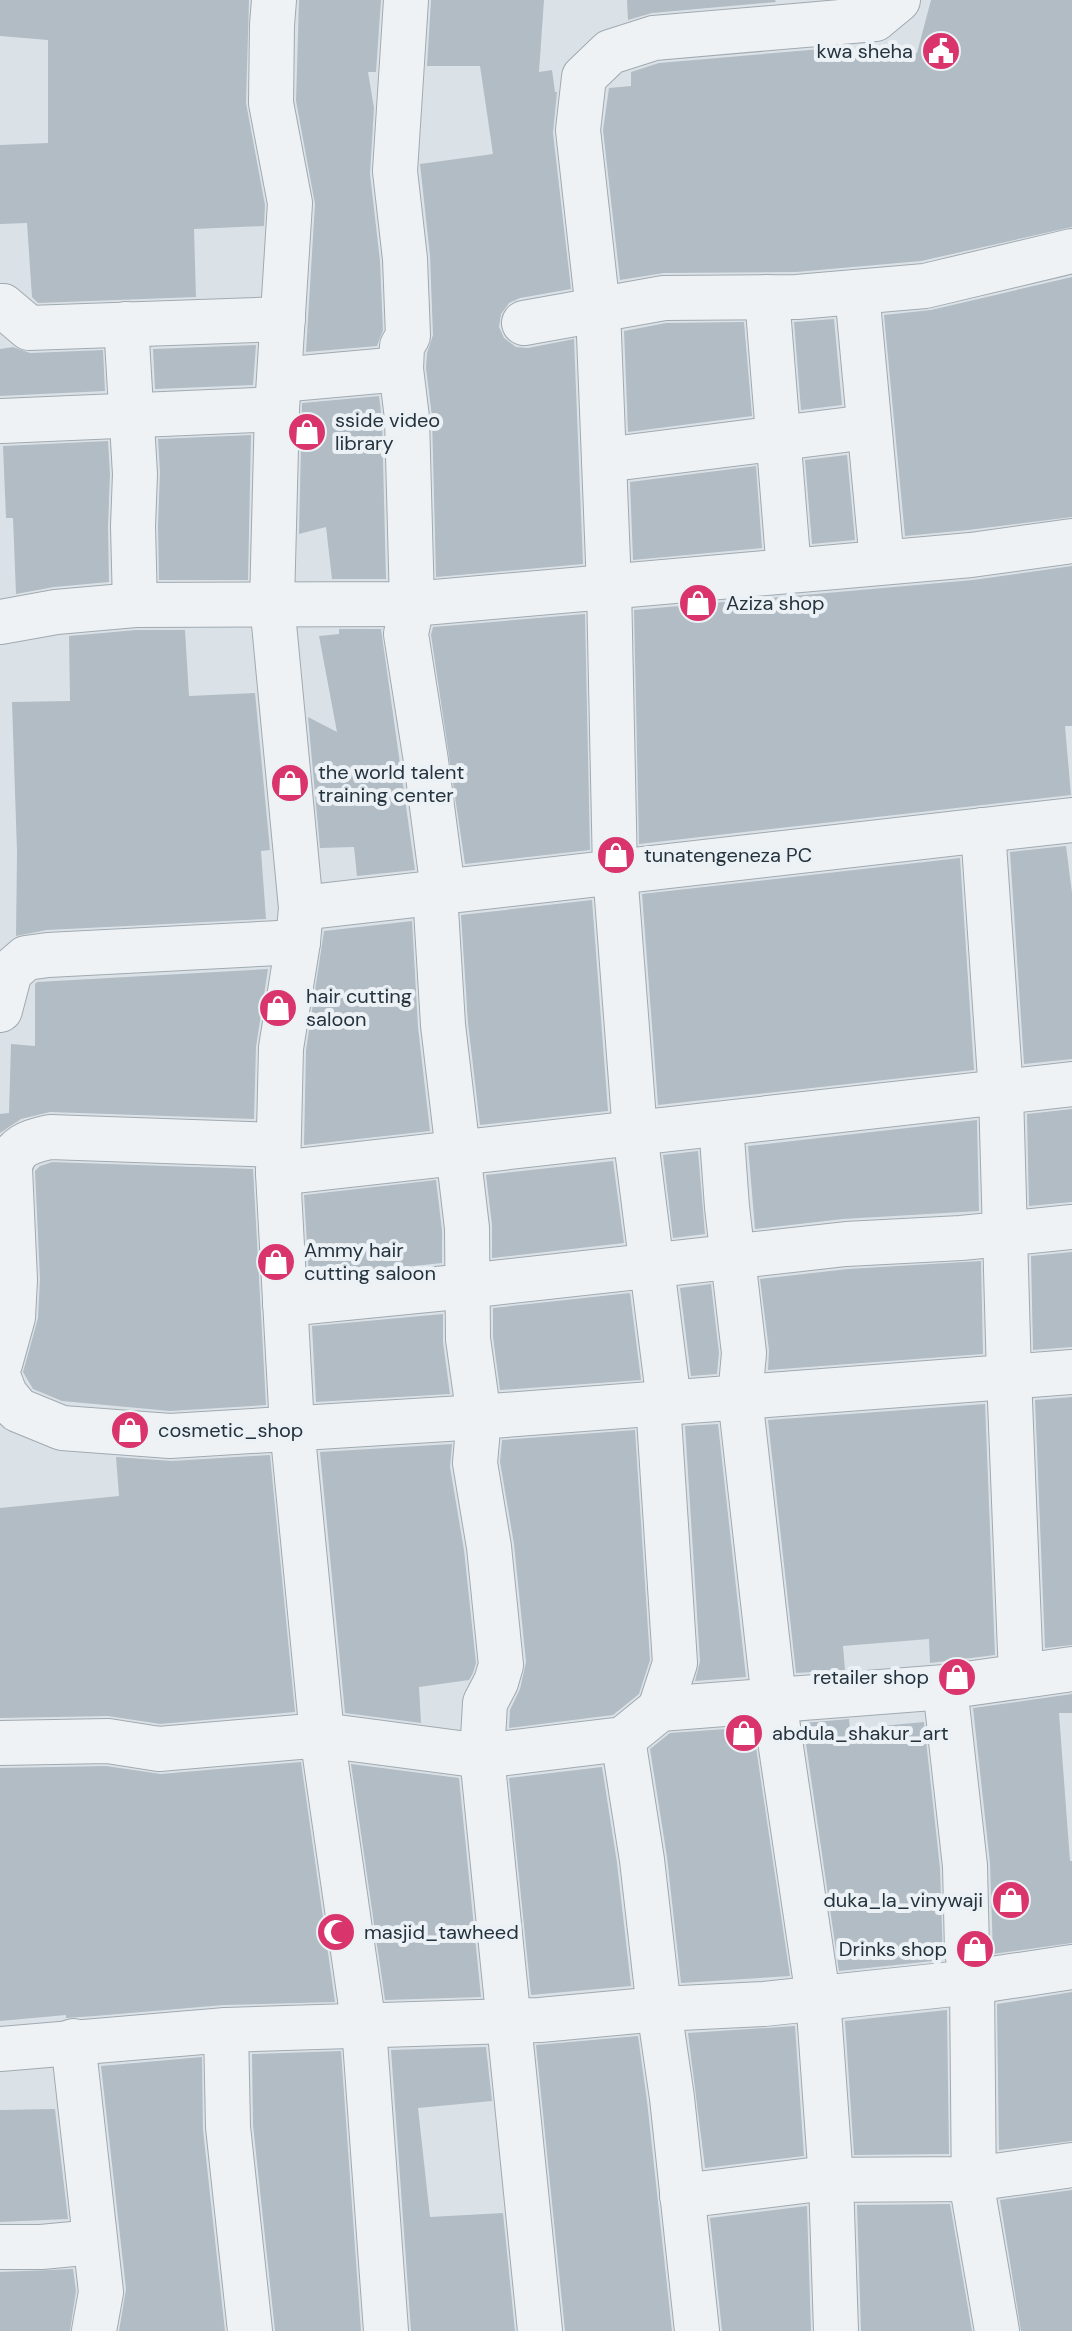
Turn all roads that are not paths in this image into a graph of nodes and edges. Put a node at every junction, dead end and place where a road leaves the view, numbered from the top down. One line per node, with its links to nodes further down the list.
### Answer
1 (274, 0): 9 (street)
2 (406, 0): 12 (street)
3 (898, 0): 8 (street)
4 (1072, 251): 5 (street)
5 (857, 292): 6 (street); 16 (street)
6 (767, 297): 8 (street); 17 (street)
7 (0, 306): 11 (street)
8 (598, 310): 10 (street); 18 (street)
9 (283, 319): 11 (street); 13 (street)
10 (524, 323)
11 (126, 324): 14 (street)
12 (401, 369): 13 (street); 24 (street)
13 (278, 394): 14 (street); 23 (street)
14 (132, 415): 15 (street); 25 (street)
15 (2, 421)
16 (868, 427): 17 (street); 20 (street)
17 (778, 438): 18 (street); 21 (street)
18 (604, 460): 22 (street)
19 (1072, 541): 20 (street)
20 (882, 562): 21 (street)
21 (789, 571): 22 (street)
22 (609, 587): 24 (street); 29 (street)
23 (272, 603): 24 (street); 25 (street); 31 (street)
24 (412, 604): 30 (street)
25 (135, 605): 26 (street)
26 (0, 622)
27 (1072, 820): 28 (street)
28 (983, 830): 29 (street); 34 (street)
29 (615, 872): 30 (street); 36 (street)
30 (435, 893): 31 (street); 37 (street)
31 (299, 925): 32 (street); 38 (street)
32 (0, 1010)
33 (1072, 1084): 34 (street)
34 (1001, 1093): 35 (street); 41 (street)
35 (721, 1124): 36 (street); 42 (street)
36 (635, 1133): 37 (street); 43 (street)
37 (458, 1153): 38 (street); 44 (street)
38 (278, 1159): 39 (street); 45 (street)
39 (5, 1170): 46 (street)
40 (1072, 1227): 41 (street)
41 (1005, 1234): 42 (street); 48 (street)
42 (732, 1255): 43 (street); 50 (street)
43 (652, 1265): 44 (street); 51 (street)
44 (467, 1286): 45 (street); 52 (street)
45 (285, 1304): 53 (street)
46 (0, 1364)
47 (1072, 1372): 48 (street)
48 (1009, 1376): 50 (street); 55 (street)
49 (0, 1381): 53 (street)
50 (740, 1397): 51 (street); 57 (street)
51 (663, 1403): 52 (street); 58 (street)
52 (479, 1417): 53 (street); 62 (street)
53 (292, 1427): 59 (street)
54 (1072, 1669): 55 (street)
55 (1021, 1676): 56 (street)
56 (945, 1687): 57 (street); 64 (street)
57 (774, 1700): 58 (street); 65 (street)
58 (660, 1709): 60 (street)
59 (322, 1735): 61 (street); 62 (street); 68 (street)
60 (623, 1739): 62 (street); 66 (street)
61 (0, 1743)
62 (482, 1756): 67 (street)
63 (1072, 1967): 64 (street)
64 (972, 1982): 65 (street); 73 (street)
65 (818, 1997): 66 (street); 74 (street)
66 (659, 2009): 67 (street); 75 (street)
67 (509, 2021): 68 (street); 81 (street)
68 (364, 2027): 69 (street); 80 (street)
69 (226, 2030): 70 (street); 79 (street)
70 (73, 2041): 71 (street); 76 (street)
71 (0, 2049)
72 (1072, 2165): 73 (street)
73 (973, 2179): 74 (street); 84 (street)
74 (831, 2180): 75 (street); 83 (street)
75 (682, 2196): 82 (street)
76 (95, 2242): 77 (street); 78 (street)
77 (0, 2247)
78 (94, 2331)
79 (250, 2331)
80 (386, 2331)
81 (540, 2331)
82 (697, 2331)
83 (836, 2331)
84 (997, 2331)

